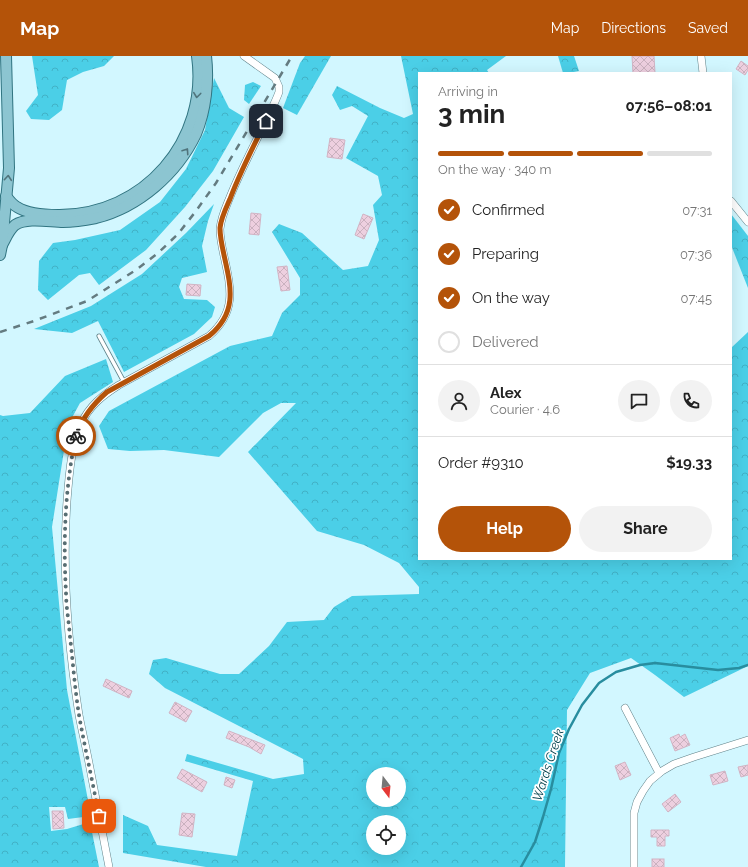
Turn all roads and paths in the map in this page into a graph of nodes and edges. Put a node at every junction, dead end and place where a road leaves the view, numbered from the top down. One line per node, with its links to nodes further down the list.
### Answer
1 (6, 56): 7 (main road, one-way to 1)
2 (197, 56): 7 (main road, one-way to 7)
3 (206, 56): 10 (main road, one-way to 3)
4 (244, 56): 12 (street)
5 (701, 56): 6 (street)
6 (702, 72)
7 (6, 196): 10 (main road)
8 (732, 202): 9 (street)
9 (748, 222)
10 (1, 250)
11 (99, 336): 12 (lane)
12 (124, 382): 16 (street)
13 (625, 708): 15 (street)
14 (748, 740): 15 (street)
15 (659, 773): 17 (street)
16 (109, 867)
17 (634, 867)

